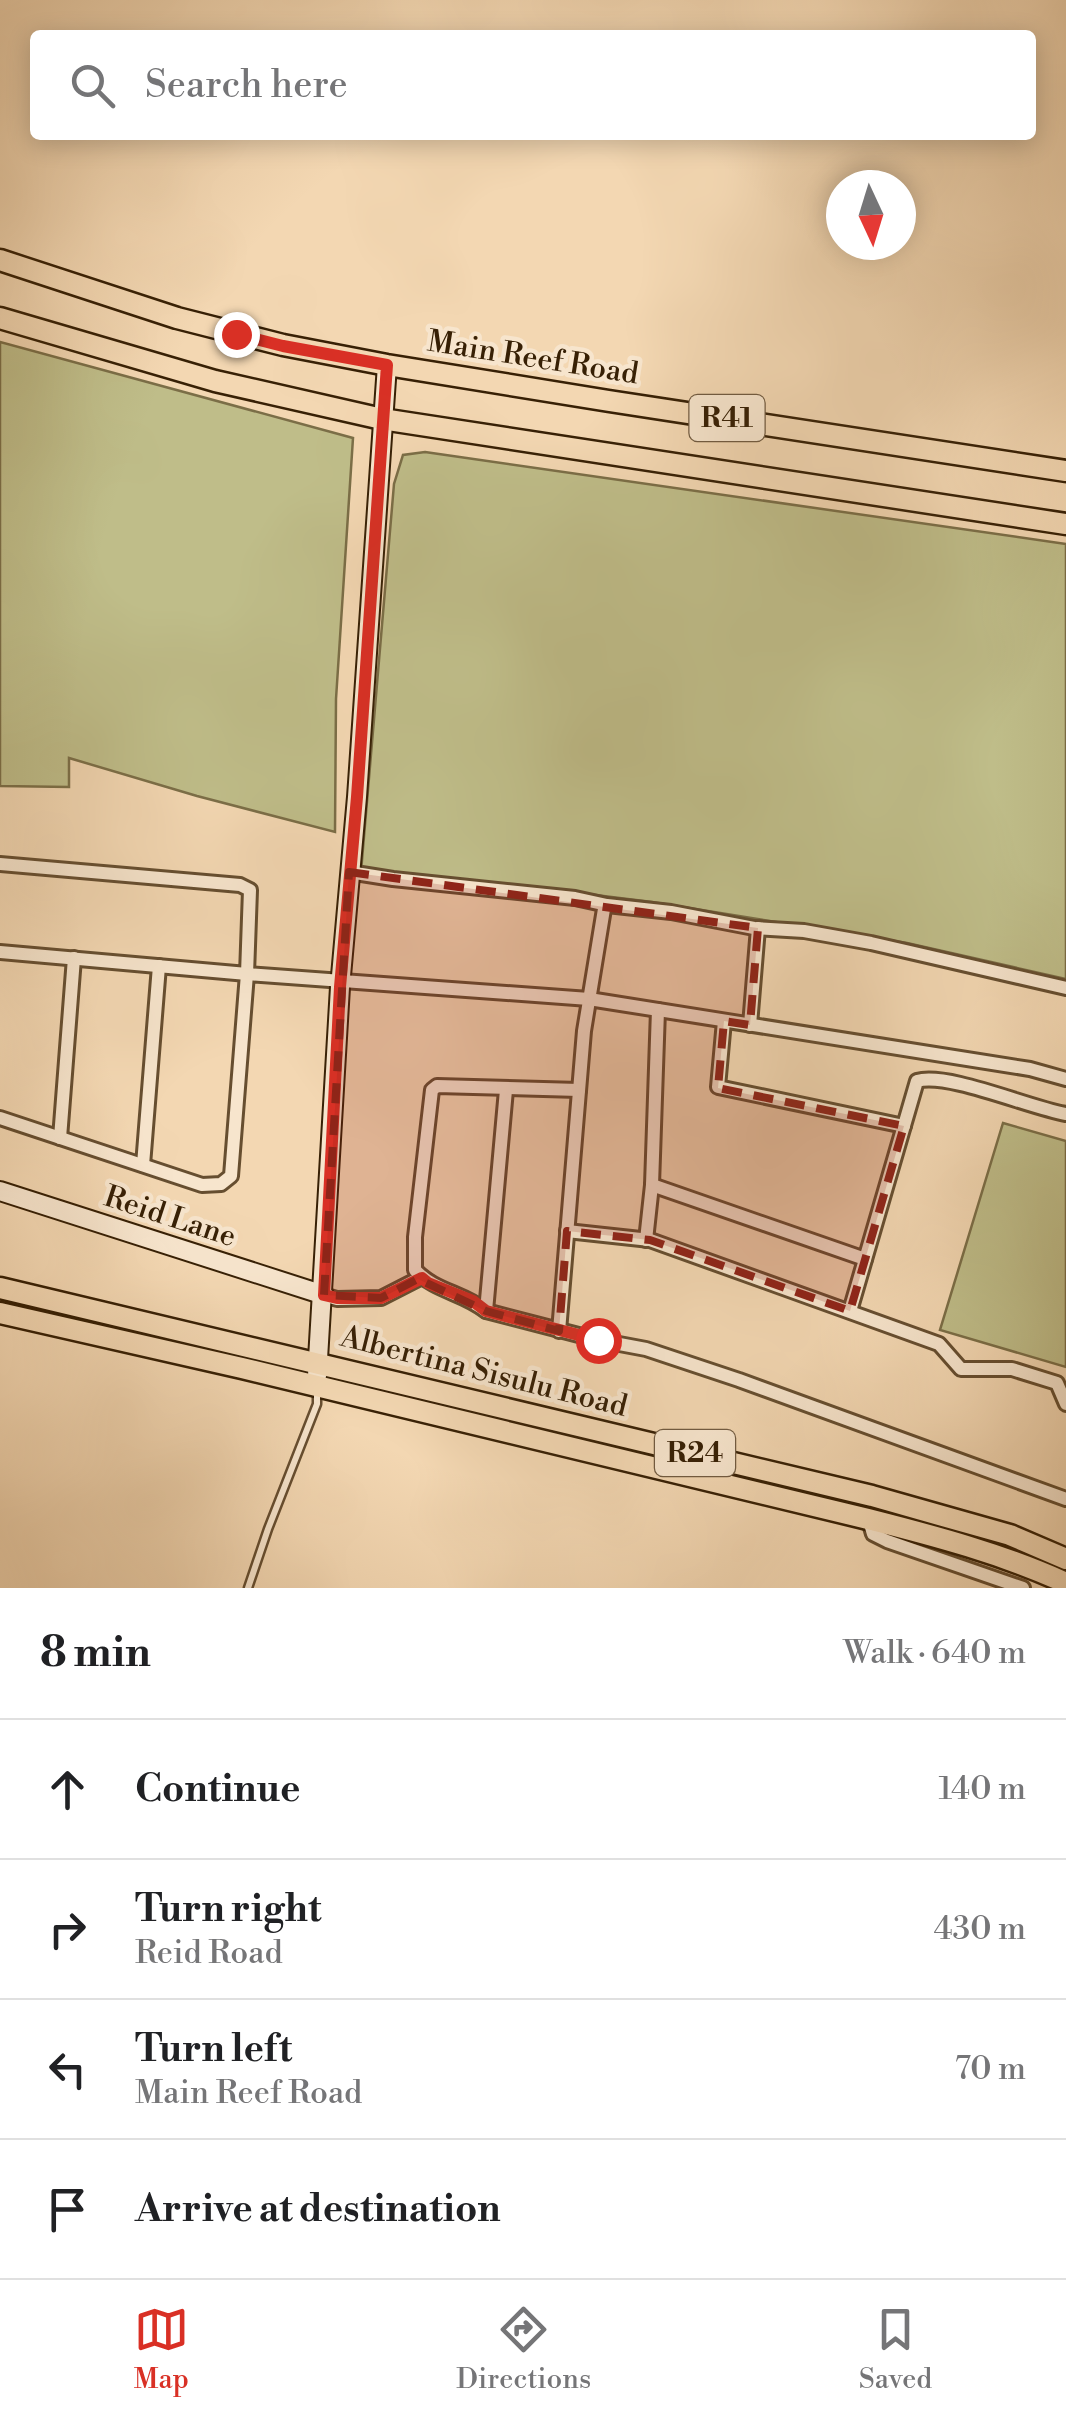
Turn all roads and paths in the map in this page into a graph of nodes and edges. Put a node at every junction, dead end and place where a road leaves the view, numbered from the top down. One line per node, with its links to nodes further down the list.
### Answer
1 (0, 260): 3 (main road, Main Reef Road / R41)
2 (0, 318): 4 (main road, R41)
3 (387, 365): 4 (street); 5 (main road, Main Reef Road / R41)
4 (382, 419): 6 (main road, R41); 8 (street)
5 (1066, 471)
6 (1066, 524)
7 (0, 864): 14 (street)
8 (349, 872): 10 (street); 15 (street)
9 (604, 909): 17 (street)
10 (758, 928): 16 (street); 20 (street)
11 (0, 952): 12 (street)
12 (74, 958): 13 (street); 27 (street)
13 (159, 966): 14 (street); 28 (street)
14 (248, 974): 15 (street); 28 (street)
15 (341, 980): 17 (street); 36 (street)
16 (1066, 988)
17 (589, 1000): 18 (street); 23 (street)
18 (658, 1010): 19 (street); 29 (street)
19 (724, 1021): 20 (street); 26 (street)
20 (750, 1025): 21 (street)
21 (1066, 1078)
22 (506, 1090): 23 (street); 34 (street); 37 (street)
23 (579, 1090): 31 (street)
24 (1066, 1114): 26 (street)
25 (0, 1118): 27 (street)
26 (904, 1126): 33 (street)
27 (60, 1138): 28 (street)
28 (144, 1165)
29 (652, 1185): 32 (street); 33 (street)
30 (0, 1192): 36 (street, Reid Lane)
31 (567, 1231): 32 (street); 40 (street)
32 (646, 1240): 38 (street)
33 (866, 1259): 38 (street)
34 (422, 1278): 36 (street); 37 (street)
35 (0, 1288): 41 (main road, Albertina Sisulu Road / R24)
36 (324, 1295): 41 (street)
37 (486, 1311): 40 (street)
38 (850, 1311): 43 (street)
39 (0, 1312): 42 (main road, Albertina Sisulu Road / R24)
40 (558, 1331): 46 (street)
41 (319, 1362): 42 (street); 45 (main road, Albertina Sisulu Road / R24)
42 (316, 1387): 47 (main road, Albertina Sisulu Road / R24); 50 (lane)
43 (1066, 1404)
44 (1066, 1483): 46 (street)
45 (872, 1496): 47 (street); 48 (main road, Albertina Sisulu Road / R24)
46 (1064, 1498)
47 (868, 1519): 49 (main road, Albertina Sisulu Road / R24); 51 (street)
48 (1066, 1560)
49 (1066, 1583)
50 (248, 1588)
51 (1024, 1588)

